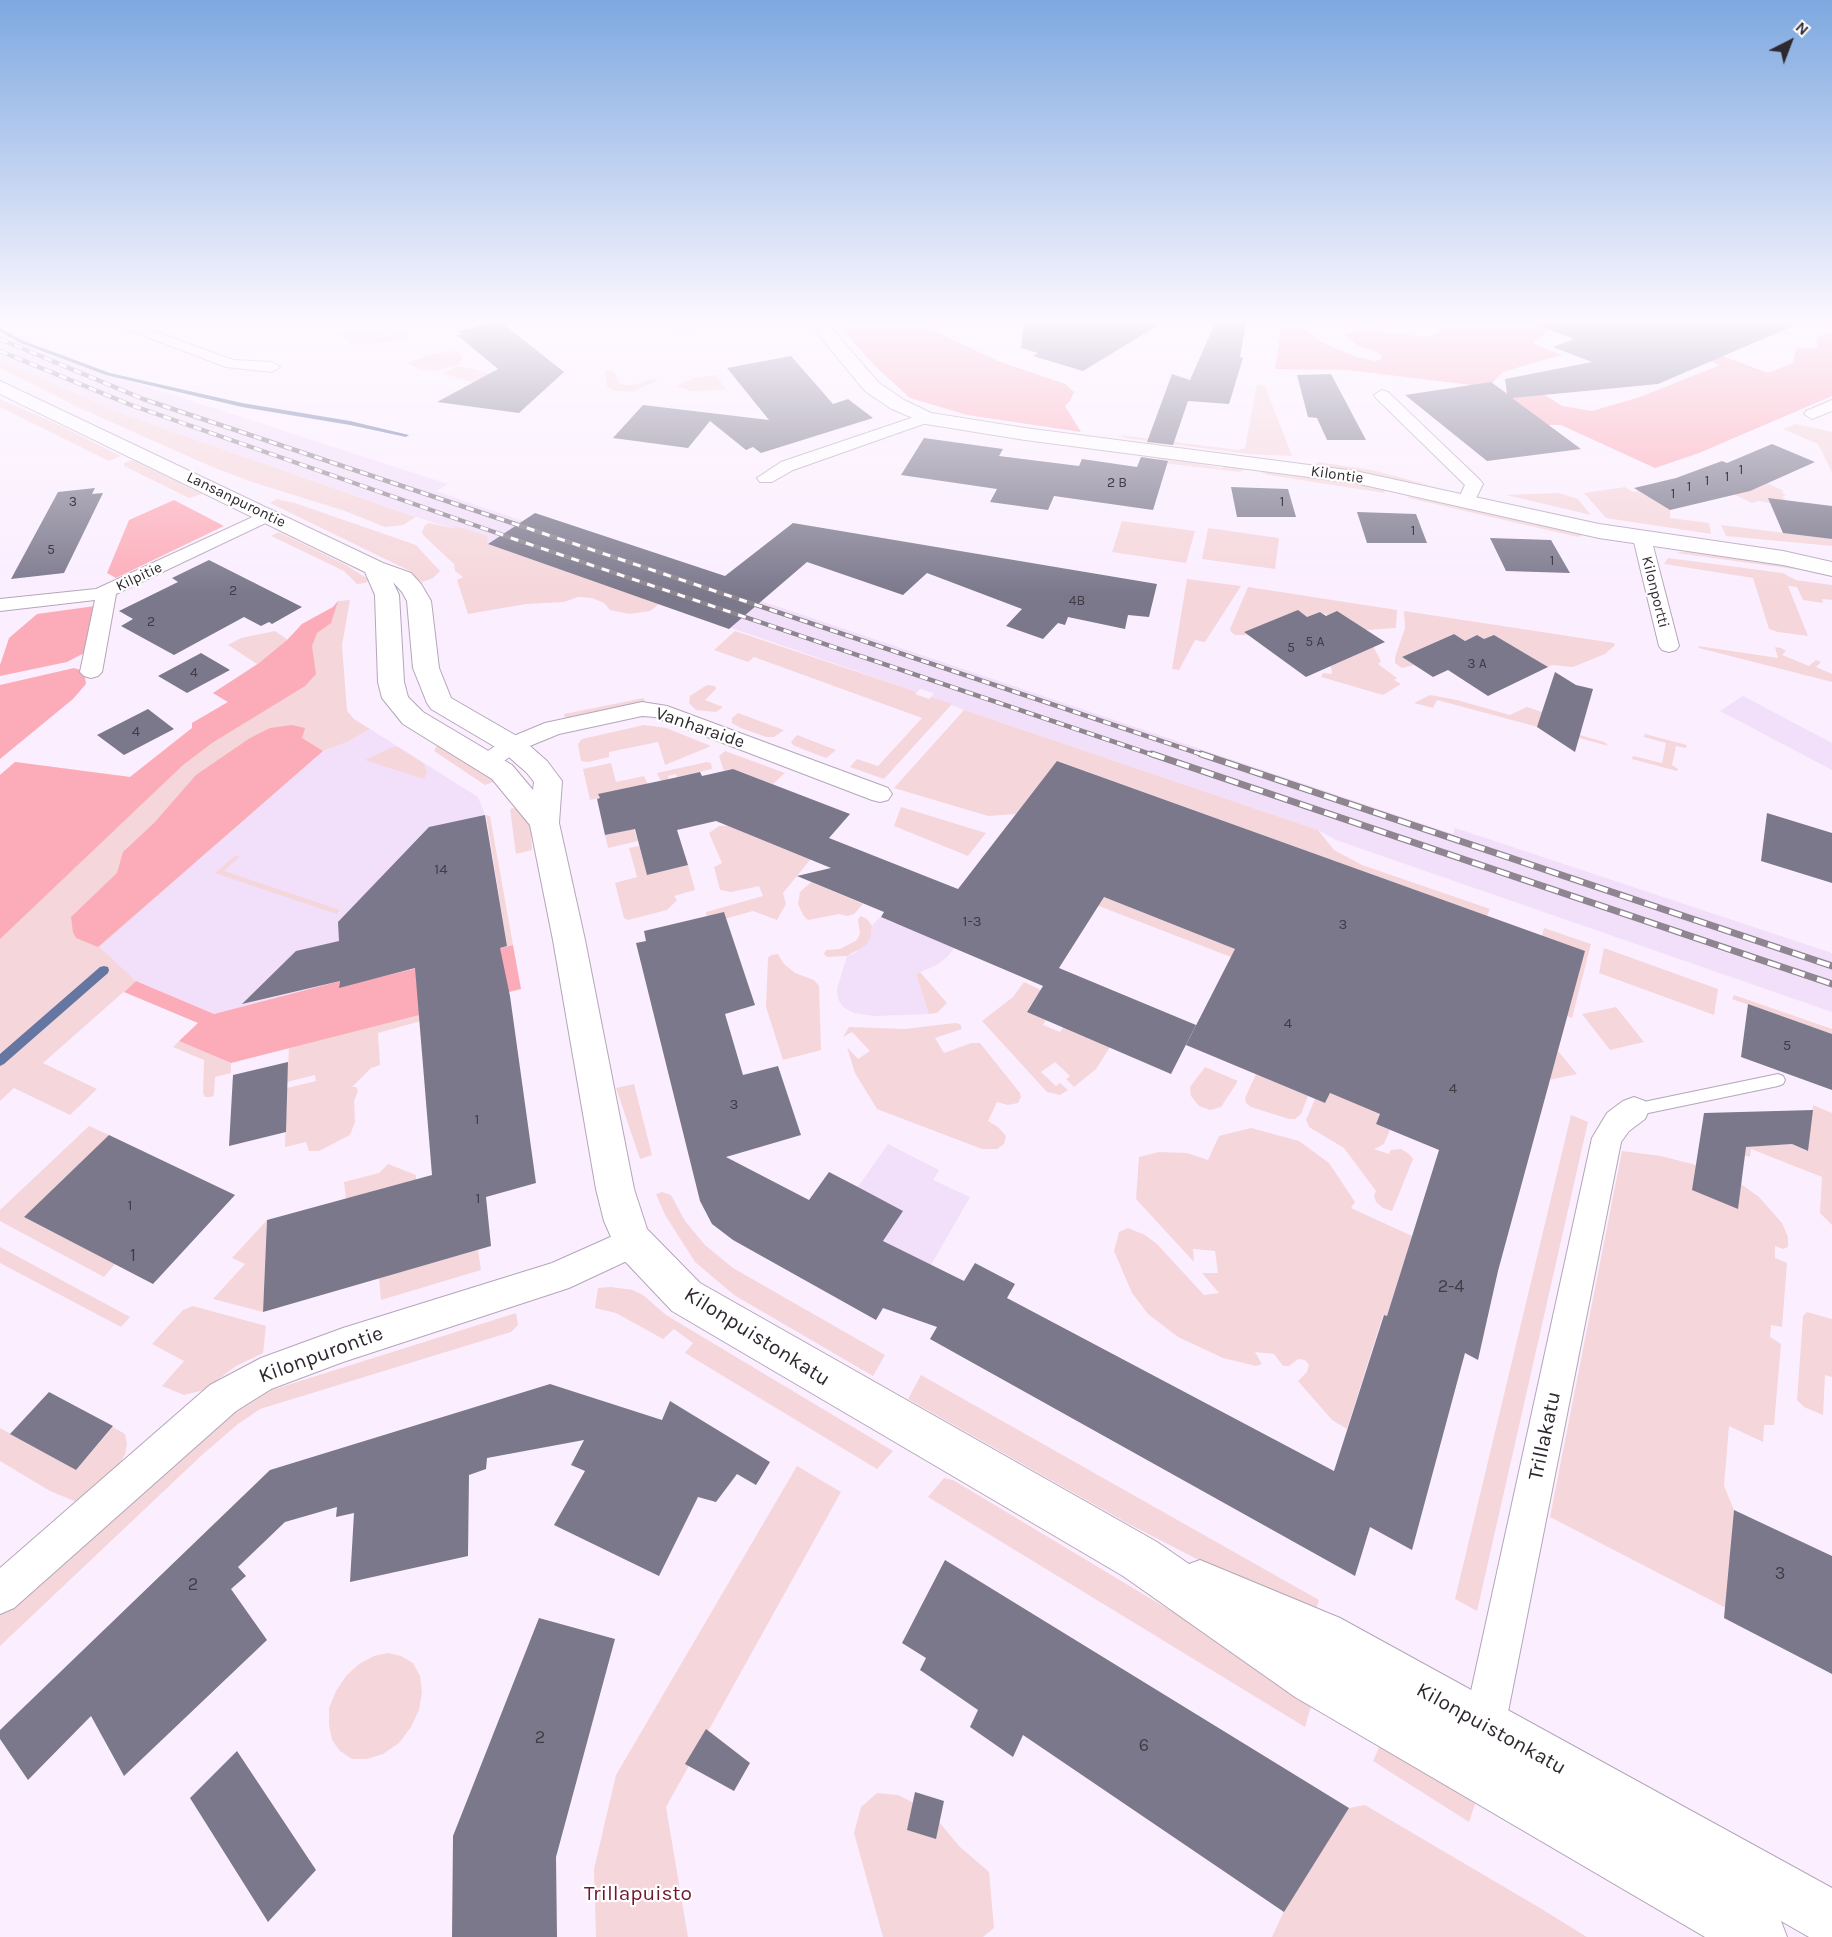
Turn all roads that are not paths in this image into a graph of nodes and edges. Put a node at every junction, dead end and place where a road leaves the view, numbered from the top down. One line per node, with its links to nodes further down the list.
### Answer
1 (55, 413): 7 (street, Lansanpurontie)
2 (916, 413): 4 (street, Kilontie)
3 (1401, 413): 6 (street)
4 (926, 418): 5 (street); 6 (street, Kilontie)
5 (766, 478)
6 (1467, 500): 8 (street, Kilontie)
7 (268, 515): 11 (street, Lansanpurontie); 13 (street, Kilpitie)
8 (1642, 538): 9 (street, Kilontie); 15 (street, Kilonportti)
9 (1783, 558): 10 (street, Kilontie); 12 (street, Kilontie)
10 (1832, 558)
11 (375, 568): 17 (street, Lansanpurontie); 18 (street)
12 (1832, 569)
13 (107, 591): 14 (street, Kilpitie); 16 (street)
14 (0, 605)
15 (1669, 646)
16 (91, 672)
17 (512, 745): 18 (street, Vanharaide); 19 (street, Vanharaide); 20 (street, Lansanpurontie)
18 (487, 762): 20 (street)
19 (880, 794)
20 (543, 823): 23 (street, Kilonpuistonkatu)
21 (1778, 1080): 22 (lane)
22 (1634, 1110): 25 (street, Trillakatu)
23 (633, 1242): 24 (street, Kilonpurontie); 25 (street, Kilonpuistonkatu)
24 (0, 1594)
25 (1480, 1749): 26 (street, Kilonpuistonkatu); 27 (street, Kilonpuistonkatu)
26 (1832, 1919)
27 (1759, 1937)

